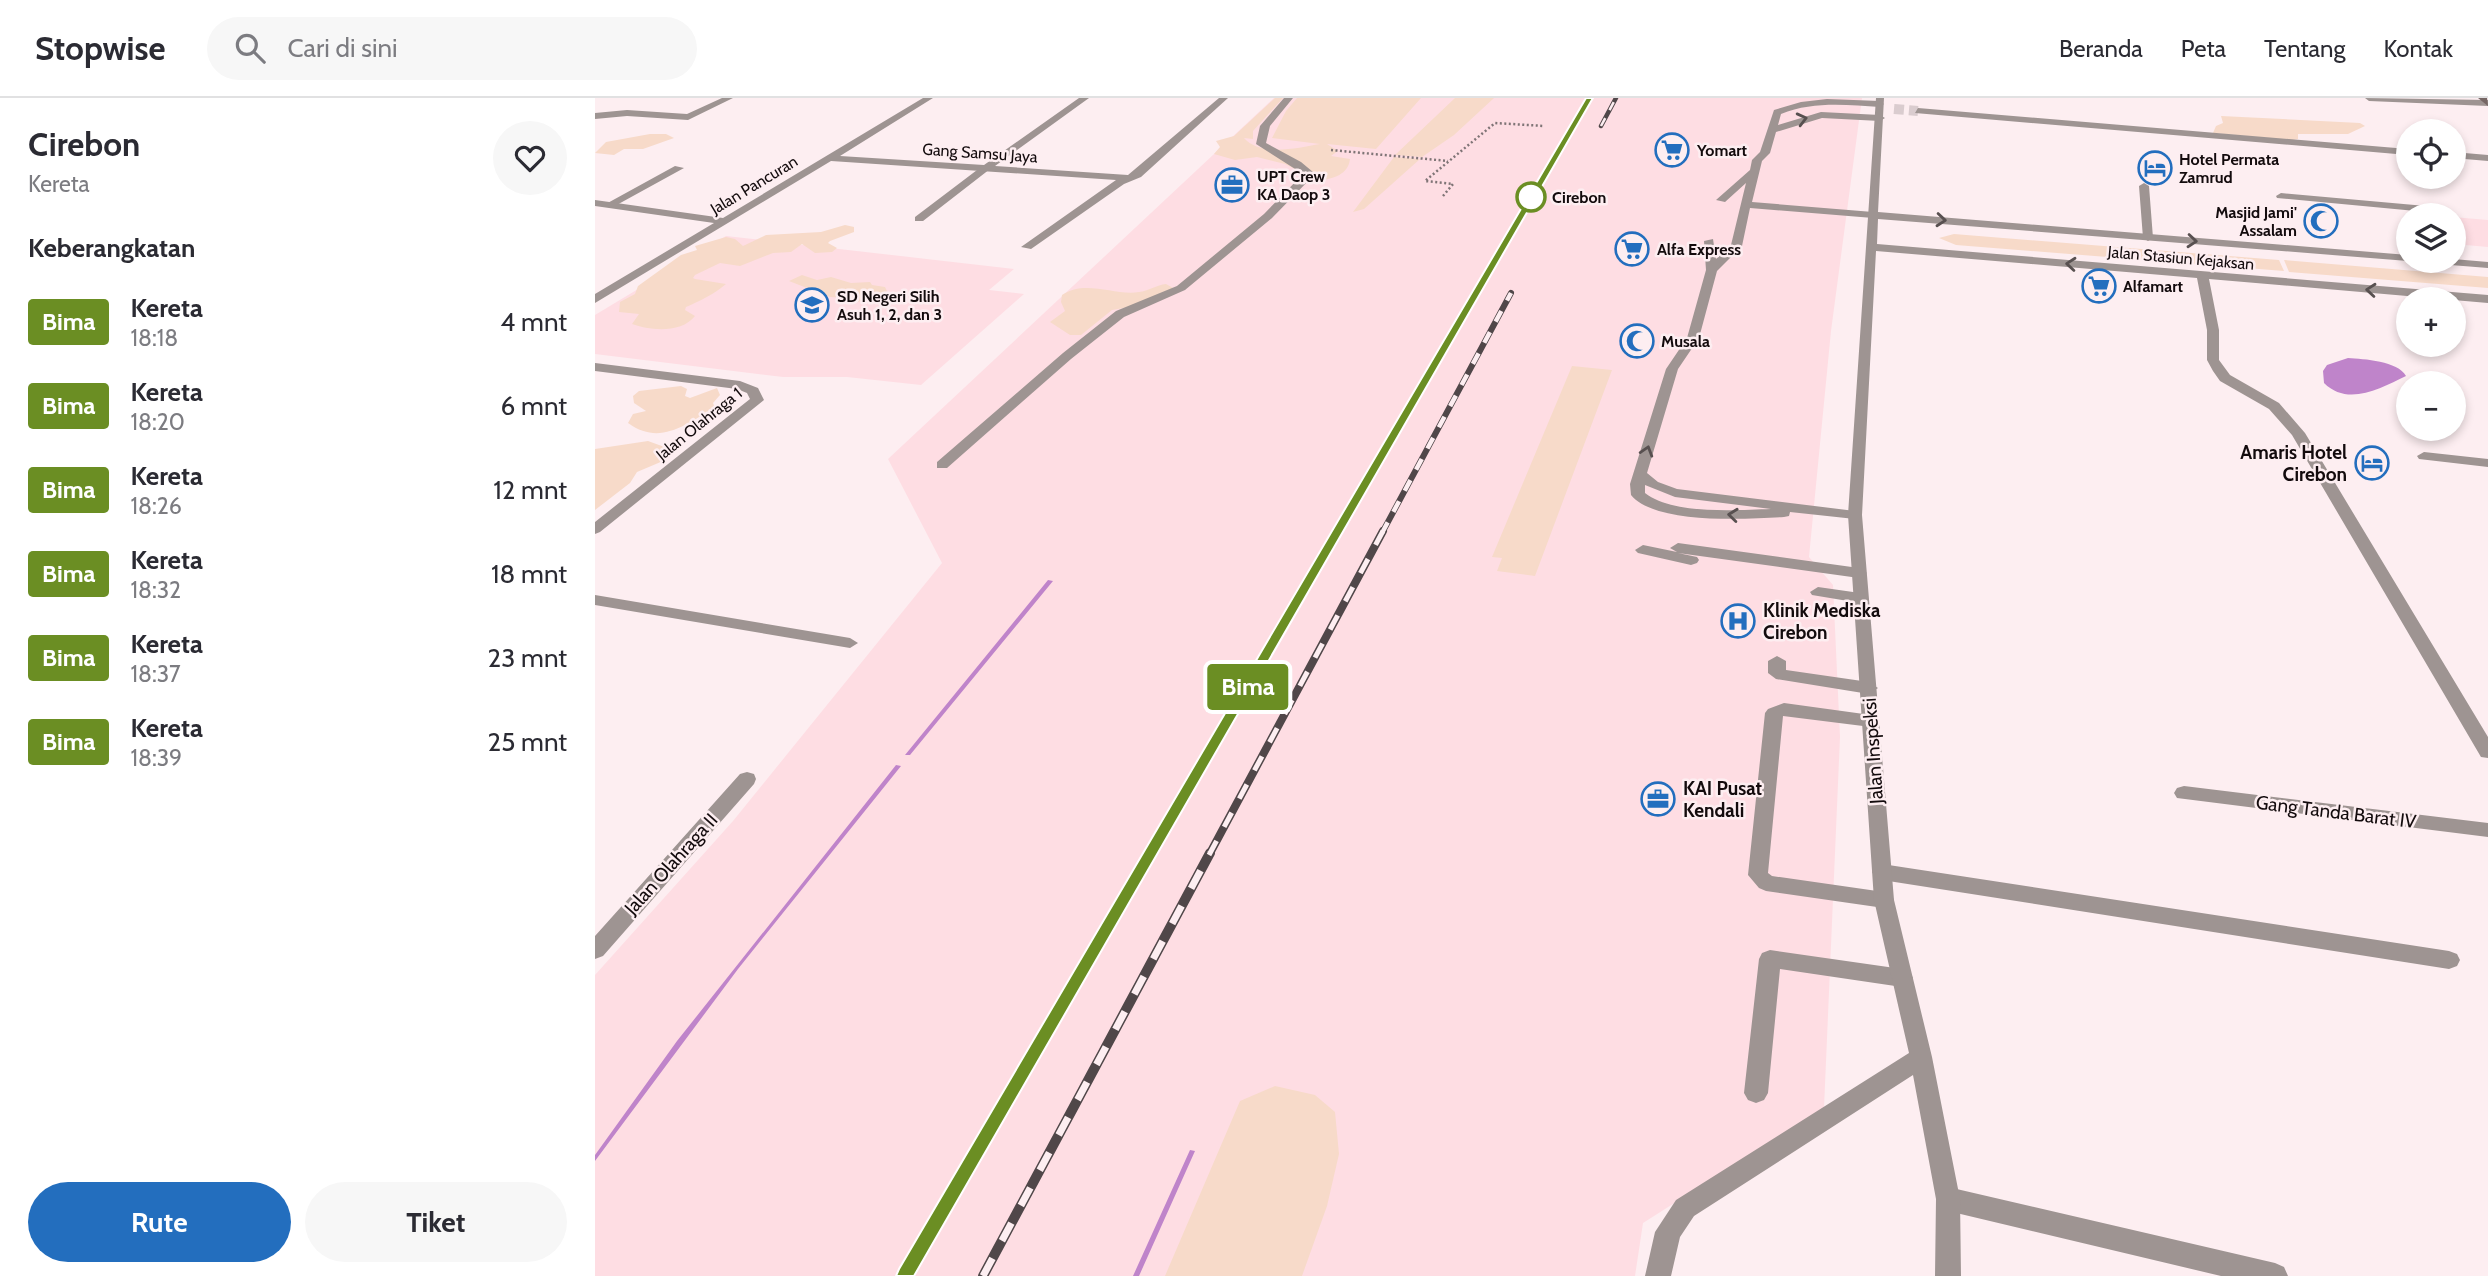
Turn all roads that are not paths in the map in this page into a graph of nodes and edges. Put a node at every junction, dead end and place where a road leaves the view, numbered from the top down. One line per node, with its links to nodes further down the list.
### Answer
1 (729, 98): 11 (street)
2 (929, 98): 15 (street, Jalan Pancuran)
3 (1085, 98): 18 (street)
4 (1224, 98): 20 (street)
5 (1289, 98): 45 (street)
6 (2369, 98): 8 (street)
7 (2482, 98): 8 (main road)
8 (2488, 103)
9 (1881, 107): 12 (street, one-way to 9); 12 (street); 28 (street, Jalan Inspeksi)
10 (1918, 111): 13 (street)
11 (595, 116)
12 (1772, 130): 19 (street)
13 (2396, 151)
14 (2466, 156): 16 (street)
15 (831, 158): 18 (street, Gang Samsu Jaya); 30 (street, Jalan Pancuran)
16 (2488, 158)
17 (678, 168): 25 (street)
18 (985, 169): 20 (street, Gang Samsu Jaya); 29 (street)
19 (1754, 171): 23 (street); 26 (street)
20 (1127, 178): 33 (street)
21 (2144, 186): 31 (street)
22 (2281, 196): 27 (street)
23 (1721, 200)
24 (595, 203): 25 (street)
25 (609, 205): 30 (street)
26 (1748, 205): 28 (street, Jalan Stasiun Kejaksan); 38 (street)
27 (2396, 206)
28 (1873, 215): 31 (street, Jalan Stasiun Kejaksan, one-way to 31); 34 (street, Jalan Inspeksi)
29 (919, 219)
30 (724, 221): 40 (street, Jalan Pancuran)
31 (2148, 237): 35 (street, Jalan Stasiun Kejaksan, one-way to 35)
32 (1709, 242): 38 (street)
33 (1027, 247)
34 (1871, 247): 39 (street, Jalan Stasiun Kejaksan, one-way to 34); 46 (street, Jalan Inspeksi)
35 (2396, 257)
36 (2466, 263): 37 (street)
37 (2488, 265)
38 (1712, 270): 46 (street, one-way to 38)
39 (2202, 275): 41 (street, Jalan Stasiun Kejaksan, one-way to 39); 61 (street)
40 (595, 299)
41 (2488, 299)
42 (595, 367): 47 (street, Jalan Olahraga 1)
43 (2424, 456): 44 (street)
44 (2488, 463)
45 (942, 465)
46 (1855, 515): 53 (street, Jalan Inspeksi)
47 (595, 528)
48 (1654, 548): 51 (street)
49 (1678, 548): 50 (street)
50 (1829, 570): 52 (street); 53 (street)
51 (1771, 571)
52 (1791, 573)
53 (1859, 573): 55 (street, Jalan Inspeksi)
54 (1818, 592): 55 (street)
55 (1860, 598): 59 (street, Jalan Inspeksi)
56 (595, 600): 57 (street)
57 (850, 643)
58 (1777, 661): 59 (street)
59 (1868, 688): 60 (street, Jalan Inspeksi)
60 (1871, 721): 65 (street, Jalan Inspeksi); 66 (street)
61 (2488, 752)
62 (747, 779): 67 (street, Jalan Olahraga II)
63 (2183, 793): 64 (street, Gang Tanda Barat IV)
64 (2488, 830)
65 (1882, 872): 66 (street, Jalan Inspeksi); 68 (street)
66 (1884, 900): 69 (street, Jalan Inspeksi)
67 (595, 950)
68 (2449, 960)
69 (1902, 978): 70 (street, Jalan Inspeksi); 71 (street)
70 (1921, 1057): 72 (street, Jalan Inspeksi); 73 (street)
71 (1756, 1093)
72 (1948, 1199): 74 (street, Jalan Inspeksi); 75 (street)
73 (1658, 1276)
74 (1948, 1276)
75 (2275, 1276)

